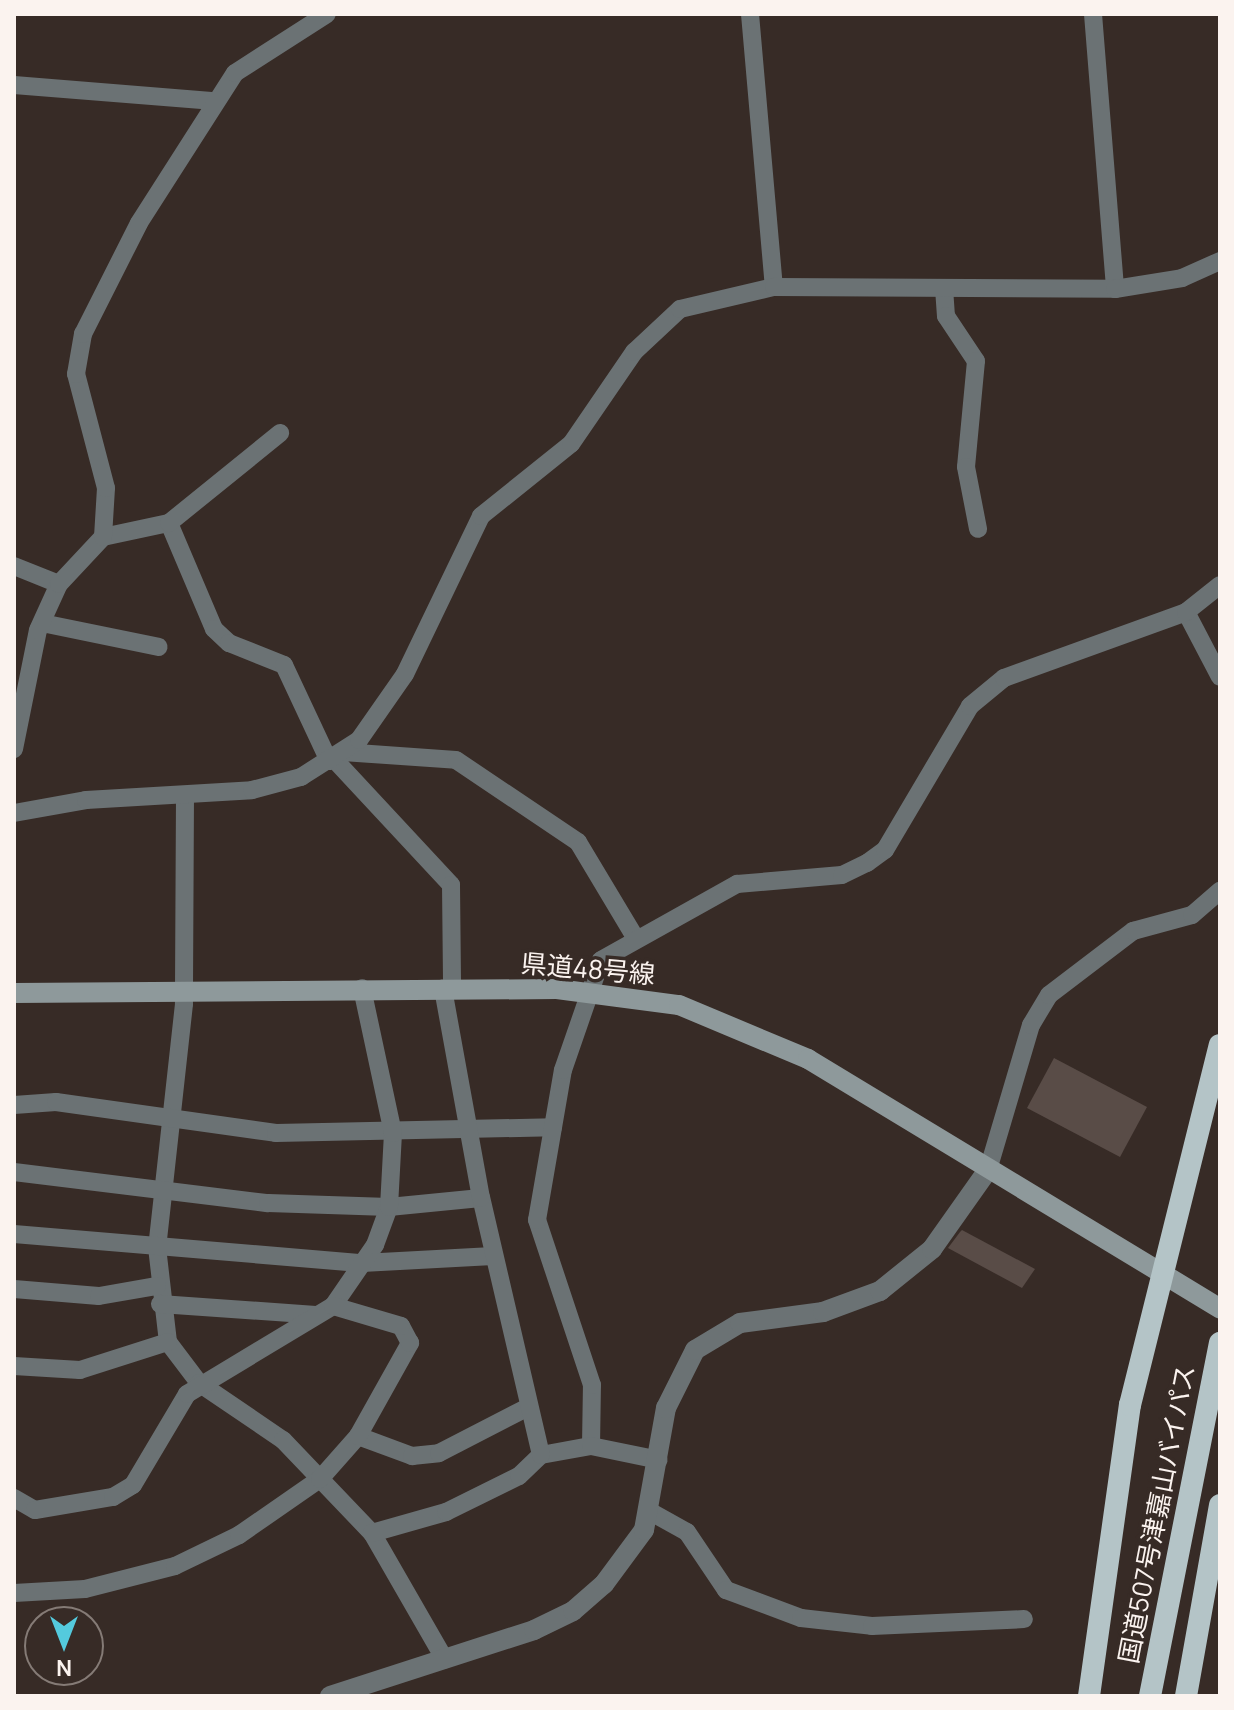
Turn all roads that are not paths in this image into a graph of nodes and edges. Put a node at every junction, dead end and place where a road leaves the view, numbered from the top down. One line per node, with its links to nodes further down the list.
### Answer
1 (327, 14): 5 (street)
2 (750, 14): 7 (street)
3 (1093, 14): 9 (street)
4 (14, 85): 5 (street)
5 (214, 101): 13 (street)
6 (1220, 261): 9 (street)
7 (774, 287): 8 (street); 22 (street)
8 (944, 288): 9 (street); 12 (street)
9 (1115, 289)
10 (280, 433): 11 (street)
11 (169, 523): 13 (street); 22 (street)
12 (978, 529)
13 (103, 537): 15 (street)
14 (14, 566): 15 (street)
15 (59, 584): 18 (street)
16 (1220, 585): 17 (street)
17 (1186, 612): 20 (street); 26 (street)
18 (42, 623): 19 (street); 21 (street)
19 (159, 647)
20 (1220, 677)
21 (14, 749)
22 (335, 757): 23 (street); 26 (street); 28 (street)
23 (185, 796): 24 (street); 29 (street)
24 (14, 813)
25 (1220, 891): 38 (street)
26 (636, 939): 30 (street)
27 (362, 988): 28 (main road, 県道48号線); 29 (main road, 県道48号線); 37 (street)
28 (448, 988): 30 (main road, 県道48号線); 36 (street)
29 (183, 989): 31 (main road, 県道48号線); 34 (street)
30 (590, 990): 35 (street); 38 (main road, 県道48号線)
31 (14, 993)
32 (1220, 1045): 47 (highway)
33 (14, 1105): 34 (street)
34 (174, 1115): 37 (street); 40 (street)
35 (553, 1127): 36 (street); 59 (street)
36 (469, 1130): 37 (street); 41 (street)
37 (393, 1133): 42 (street)
38 (988, 1170): 47 (main road, 県道48号線); 61 (street)
39 (14, 1172): 40 (street)
40 (162, 1190): 42 (street); 44 (street)
41 (481, 1198): 42 (street); 45 (street)
42 (389, 1207): 46 (street)
43 (14, 1234): 44 (street)
44 (157, 1247): 46 (street); 49 (street)
45 (493, 1256): 46 (street); 57 (street)
46 (362, 1263): 50 (street)
47 (1169, 1281): 51 (main road, 県道48号線); 71 (highway)
48 (14, 1289): 49 (street)
49 (158, 1295): 52 (street); 53 (street)
50 (333, 1306): 52 (street); 58 (street)
51 (1220, 1309)
52 (316, 1315): 56 (street)
53 (168, 1342): 55 (street); 56 (street)
54 (1220, 1343): 72 (highway, 国道507号津嘉山バイパス)
55 (14, 1366)
56 (199, 1383): 62 (street); 63 (street)
57 (528, 1407): 58 (street); 60 (street)
58 (358, 1436): 62 (street)
59 (591, 1446): 60 (street); 61 (street)
60 (541, 1455): 66 (street)
61 (659, 1460): 65 (street)
62 (320, 1479): 66 (street); 67 (street)
63 (14, 1498)
64 (1220, 1505): 73 (highway)
65 (649, 1511): 68 (street); 69 (street)
66 (372, 1533): 69 (street)
67 (14, 1593)
68 (1024, 1619)
69 (445, 1660): 70 (street)
70 (330, 1696)
71 (1089, 1696)
72 (1150, 1696)
73 (1186, 1696)

